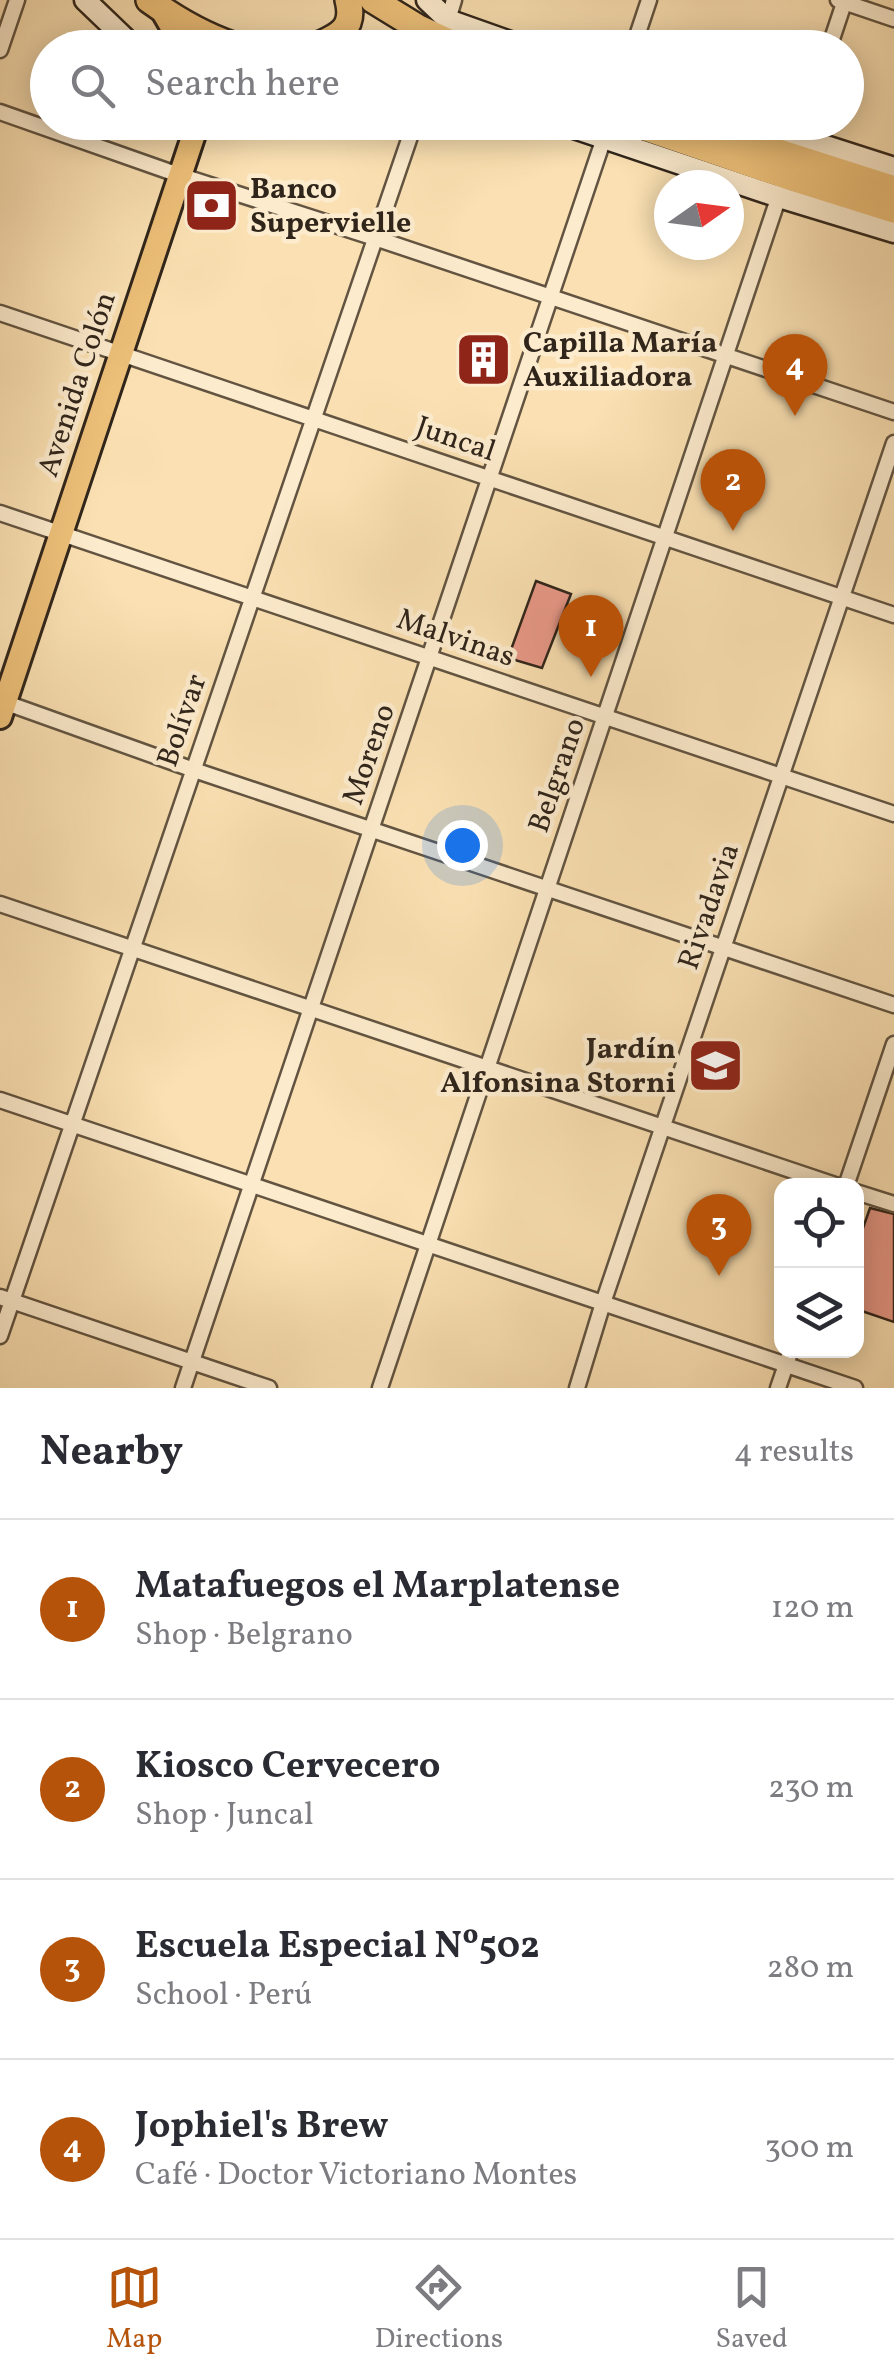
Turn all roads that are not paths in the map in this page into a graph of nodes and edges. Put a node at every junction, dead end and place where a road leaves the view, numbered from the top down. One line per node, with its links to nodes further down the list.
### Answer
1 (17, 0): 19 (street)
2 (86, 0): 11 (street)
3 (348, 0): 14 (highway)
4 (427, 0): 9 (street)
5 (649, 0): 17 (street)
6 (843, 1): 10 (street); 18 (street)
7 (154, 3): 12 (main road); 13 (highway)
8 (378, 3): 9 (highway); 15 (highway)
9 (451, 10): 16 (street)
10 (894, 18)
11 (117, 30)
12 (172, 30)
13 (194, 30)
14 (345, 30)
15 (423, 30)
16 (491, 30)
17 (639, 30)
18 (834, 30)
19 (0, 50)
20 (0, 112): 21 (street)
21 (30, 123)
22 (80, 140): 32 (street)
23 (191, 140): 32 (main road, Avenida Colón)
24 (408, 140): 36 (street, Bolívar)
25 (603, 140): 37 (street, Moreno)
26 (623, 140): 30 (street)
27 (710, 140): 30 (highway)
28 (738, 140): 30 (highway)
29 (772, 140): 30 (street)
30 (792, 158): 31 (street); 33 (highway); 34 (highway); 35 (street); 40 (street, Belgrano)
31 (894, 168)
32 (179, 175): 36 (street); 39 (main road, Avenida Colón)
33 (894, 189)
34 (894, 210)
35 (894, 232)
36 (375, 238): 37 (street); 42 (street, Bolívar)
37 (551, 297): 40 (street); 44 (street, Moreno)
38 (0, 313): 39 (street, Juncal)
39 (120, 354): 42 (street, Juncal); 46 (main road, Avenida Colón)
40 (726, 356): 41 (street); 47 (street, Belgrano)
41 (894, 412)
42 (313, 419): 44 (street, Juncal); 49 (street, Bolívar)
43 (894, 443): 48 (street, Rivadavia)
44 (490, 478): 47 (street, Juncal); 51 (street, Moreno)
45 (0, 513): 46 (street, Malvinas)
46 (62, 534): 49 (street, Malvinas); 52 (main road, Avenida Colón)
47 (665, 537): 48 (street, Juncal); 53 (street, Belgrano)
48 (842, 597): 50 (street, Juncal); 55 (street, Rivadavia)
49 (252, 598): 51 (street, Malvinas); 54 (street, Bolívar)
50 (894, 614)
51 (430, 658): 53 (street, Malvinas); 57 (street, Moreno)
52 (2, 706): 54 (street)
53 (605, 716): 55 (street, Malvinas); 58 (street, Belgrano)
54 (194, 770): 57 (street); 60 (street, Bolívar)
55 (782, 776): 56 (street, Malvinas); 61 (street, Rivadavia)
56 (894, 814)
57 (372, 830): 58 (street); 63 (street, Moreno)
58 (547, 889): 61 (street); 65 (street, Belgrano)
59 (0, 904): 60 (street)
60 (132, 948): 63 (street); 67 (street, Bolívar)
61 (724, 948): 62 (street); 68 (street, Rivadavia)
62 (894, 1005)
63 (311, 1008): 65 (street); 71 (street, Moreno)
64 (894, 1044): 70 (street)
65 (487, 1068): 68 (street); 74 (street, Belgrano)
66 (0, 1100): 67 (street)
67 (72, 1125): 71 (street); 75 (street, Bolívar)
68 (663, 1127): 69 (street); 76 (street, Rivadavia)
69 (814, 1178)
70 (849, 1178)
71 (252, 1185): 74 (street); 80 (street, Moreno)
72 (864, 1195): 73 (street)
73 (894, 1204)
74 (428, 1244): 76 (street); 83 (street, Belgrano)
75 (6, 1299): 77 (street, Bolívar); 80 (street)
76 (603, 1303): 78 (street); 84 (street, Rivadavia)
77 (0, 1336)
78 (774, 1354)
79 (788, 1358): 85 (street); 86 (street)
80 (192, 1362): 81 (street, Moreno); 82 (street)
81 (183, 1388)
82 (269, 1388)
83 (380, 1388)
84 (577, 1388)
85 (778, 1388)
86 (856, 1388)

